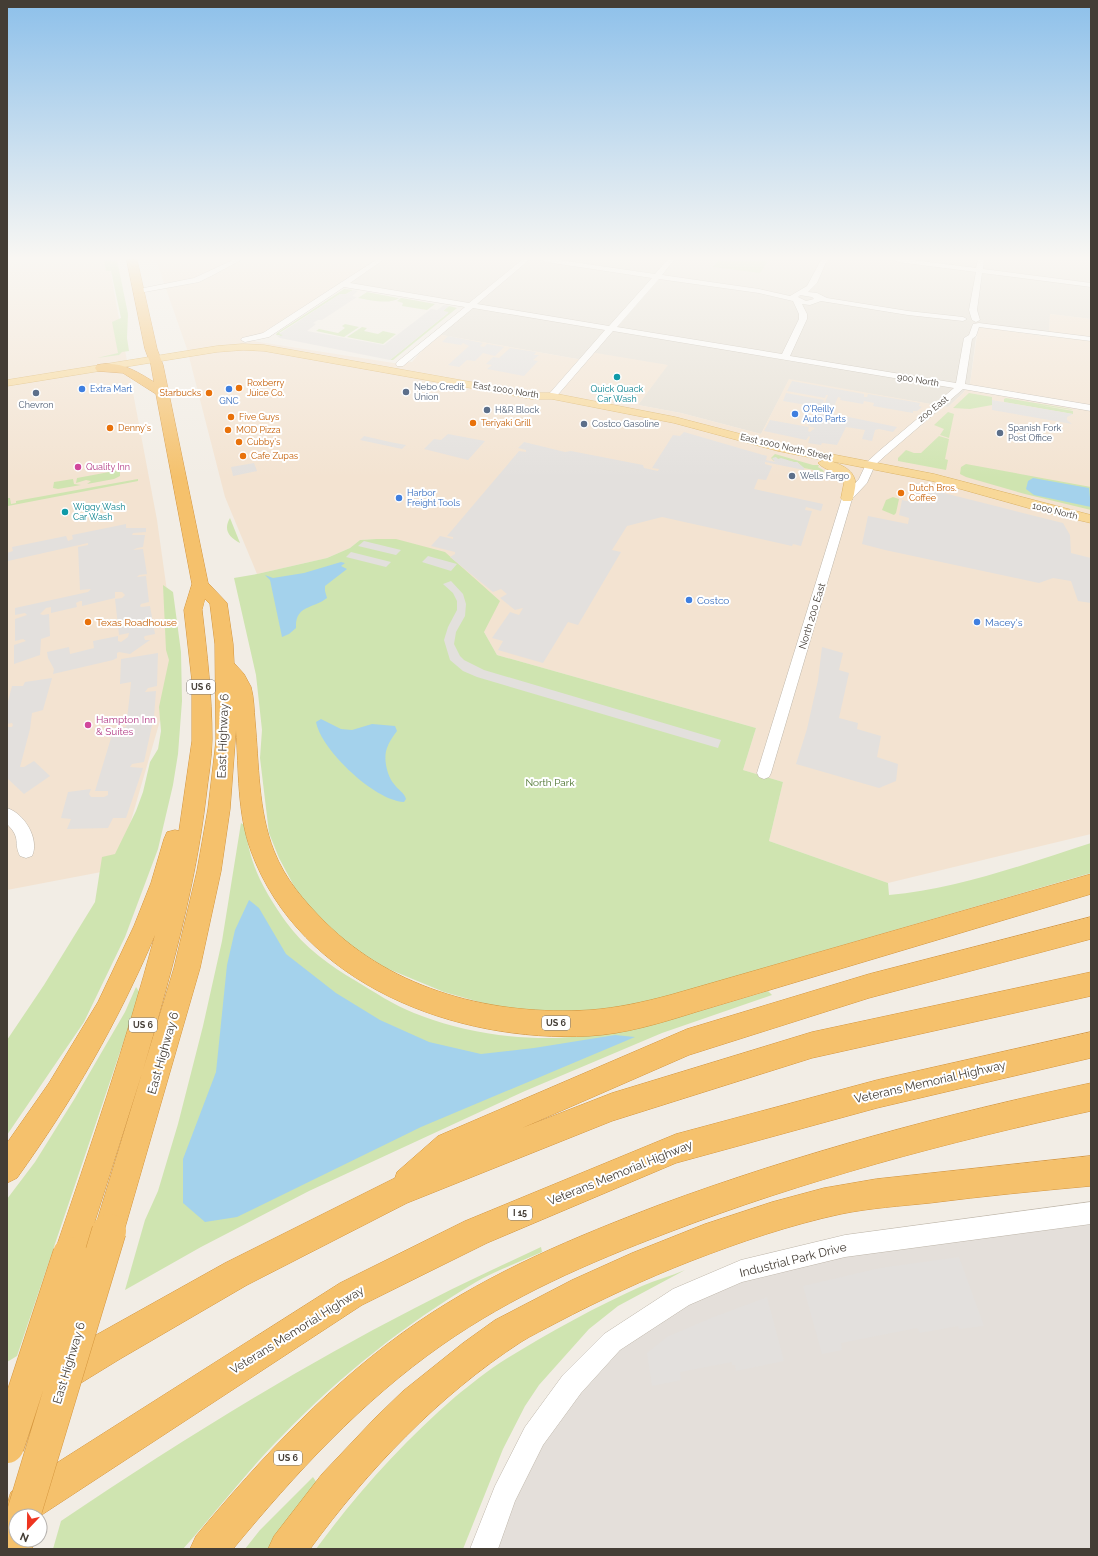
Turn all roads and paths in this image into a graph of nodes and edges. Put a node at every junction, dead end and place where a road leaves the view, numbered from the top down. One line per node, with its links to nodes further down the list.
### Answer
1 (149, 333): 11 (highway, East Highway 6 / US 6)
2 (275, 333): 9 (street)
3 (437, 333): 13 (street)
4 (608, 333): 21 (street)
5 (633, 333): 12 (street, 900 North)
6 (797, 333): 12 (street)
7 (964, 333): 19 (street)
8 (1046, 333): 10 (street)
9 (269, 337): 11 (main road, East 1000 North); 13 (main road, East 1000 North)
10 (1091, 339)
11 (154, 356): 13 (main road, East 1000 North); 14 (main road); 15 (main road); 20 (highway, East Highway 6 / US 6)
12 (785, 358): 19 (street, 900 North)
13 (397, 367): 21 (main road, East 1000 North); 21 (main road, East 1000 North)
14 (54, 368): 16 (main road); 17 (main road)
15 (101, 368): 18 (main road); 20 (highway)
16 (7, 375)
17 (7, 379)
18 (7, 383)
19 (960, 387): 22 (street, 900 North); 24 (street, 200 East)
20 (162, 392): 28 (highway, East Highway 6 / US 6)
21 (552, 396): 23 (main road, East 1000 North Street)
22 (1091, 408)
23 (778, 447): 24 (main road, East 1000 North Street); 25 (main road)
24 (871, 465): 25 (street, North 200 East); 26 (main road, East 1000 North Street)
25 (847, 498): 30 (street, North 200 East)
26 (1020, 502): 27 (main road, 1000 North)
27 (1091, 519)
28 (200, 584): 29 (highway, East Highway 6); 31 (highway, East Highway 6 / US 6)
29 (225, 665): 34 (highway, US 6); 45 (highway, East Highway 6, bridge)
30 (764, 773)
31 (196, 791): 39 (highway); 44 (highway, East Highway 6 / US 6, bridge)
32 (7, 814): 33 (street)
33 (26, 851)
34 (1091, 884)
35 (1091, 928): 41 (highway)
36 (1091, 984): 41 (highway)
37 (1091, 1045): 46 (highway, Veterans Memorial Highway / I 15)
38 (1091, 1097): 47 (highway, US 6)
39 (7, 1168)
40 (1091, 1171): 48 (highway)
41 (398, 1192): 43 (highway)
42 (1091, 1213): 49 (street, Industrial Park Drive)
43 (7, 1410)
44 (7, 1446)
45 (25, 1508)
46 (7, 1516)
47 (209, 1549)
48 (287, 1549)
49 (484, 1549)

